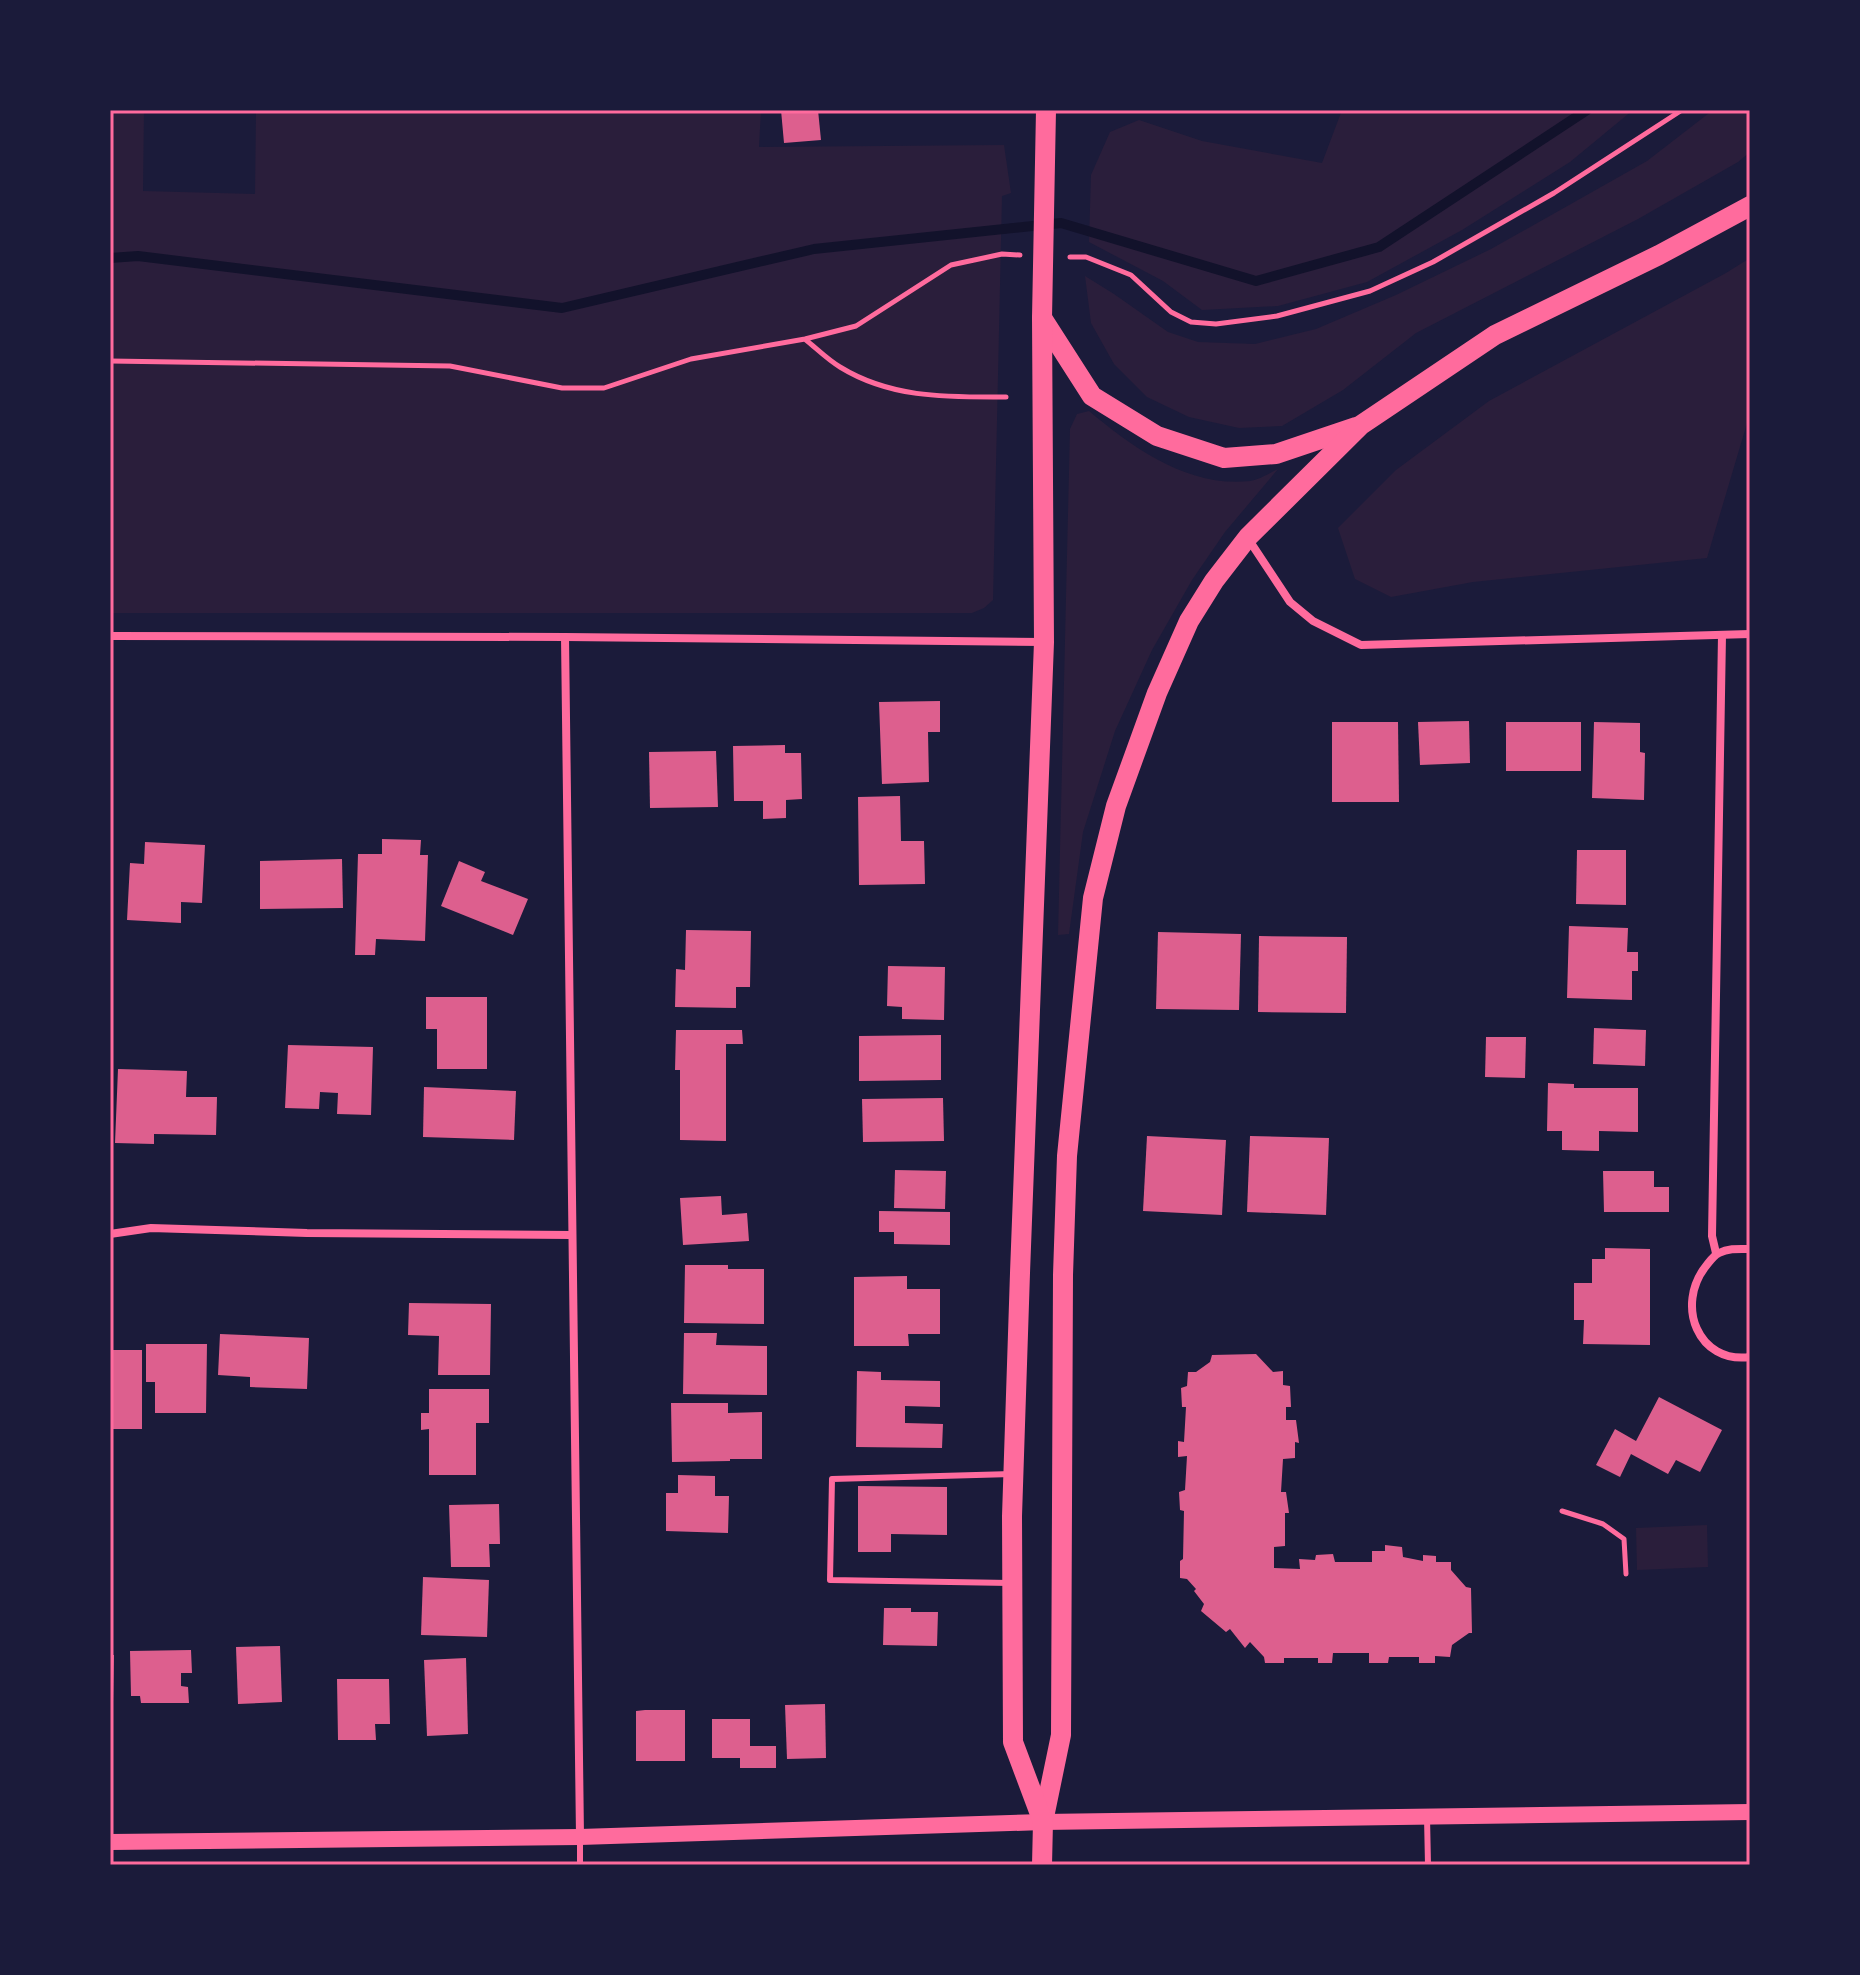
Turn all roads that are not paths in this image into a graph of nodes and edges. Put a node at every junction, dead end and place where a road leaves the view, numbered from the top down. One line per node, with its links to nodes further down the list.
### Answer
1 (1046, 110): 3 (main road)
2 (1750, 206): 4 (main road)
3 (1042, 318): 4 (main road); 10 (main road)
4 (1361, 425): 5 (main road)
5 (1248, 537): 7 (street); 20 (main road)
6 (1750, 634): 7 (street)
7 (1722, 635): 14 (street)
8 (110, 636): 9 (street)
9 (565, 637): 10 (street); 12 (street)
10 (1044, 642): 16 (main road)
11 (110, 1234): 12 (street)
12 (572, 1235): 21 (street)
13 (1750, 1249): 14 (street)
14 (1716, 1253): 15 (street)
15 (1750, 1357)
16 (1014, 1474): 17 (main road); 17 (lane)
17 (1014, 1583): 20 (main road)
18 (1750, 1812): 19 (main road)
19 (1427, 1817): 20 (main road); 25 (lane)
20 (1043, 1822): 21 (main road); 24 (main road)
21 (580, 1837): 22 (main road); 23 (lane)
22 (110, 1842)
23 (580, 1865)
24 (1042, 1865)
25 (1428, 1865)

